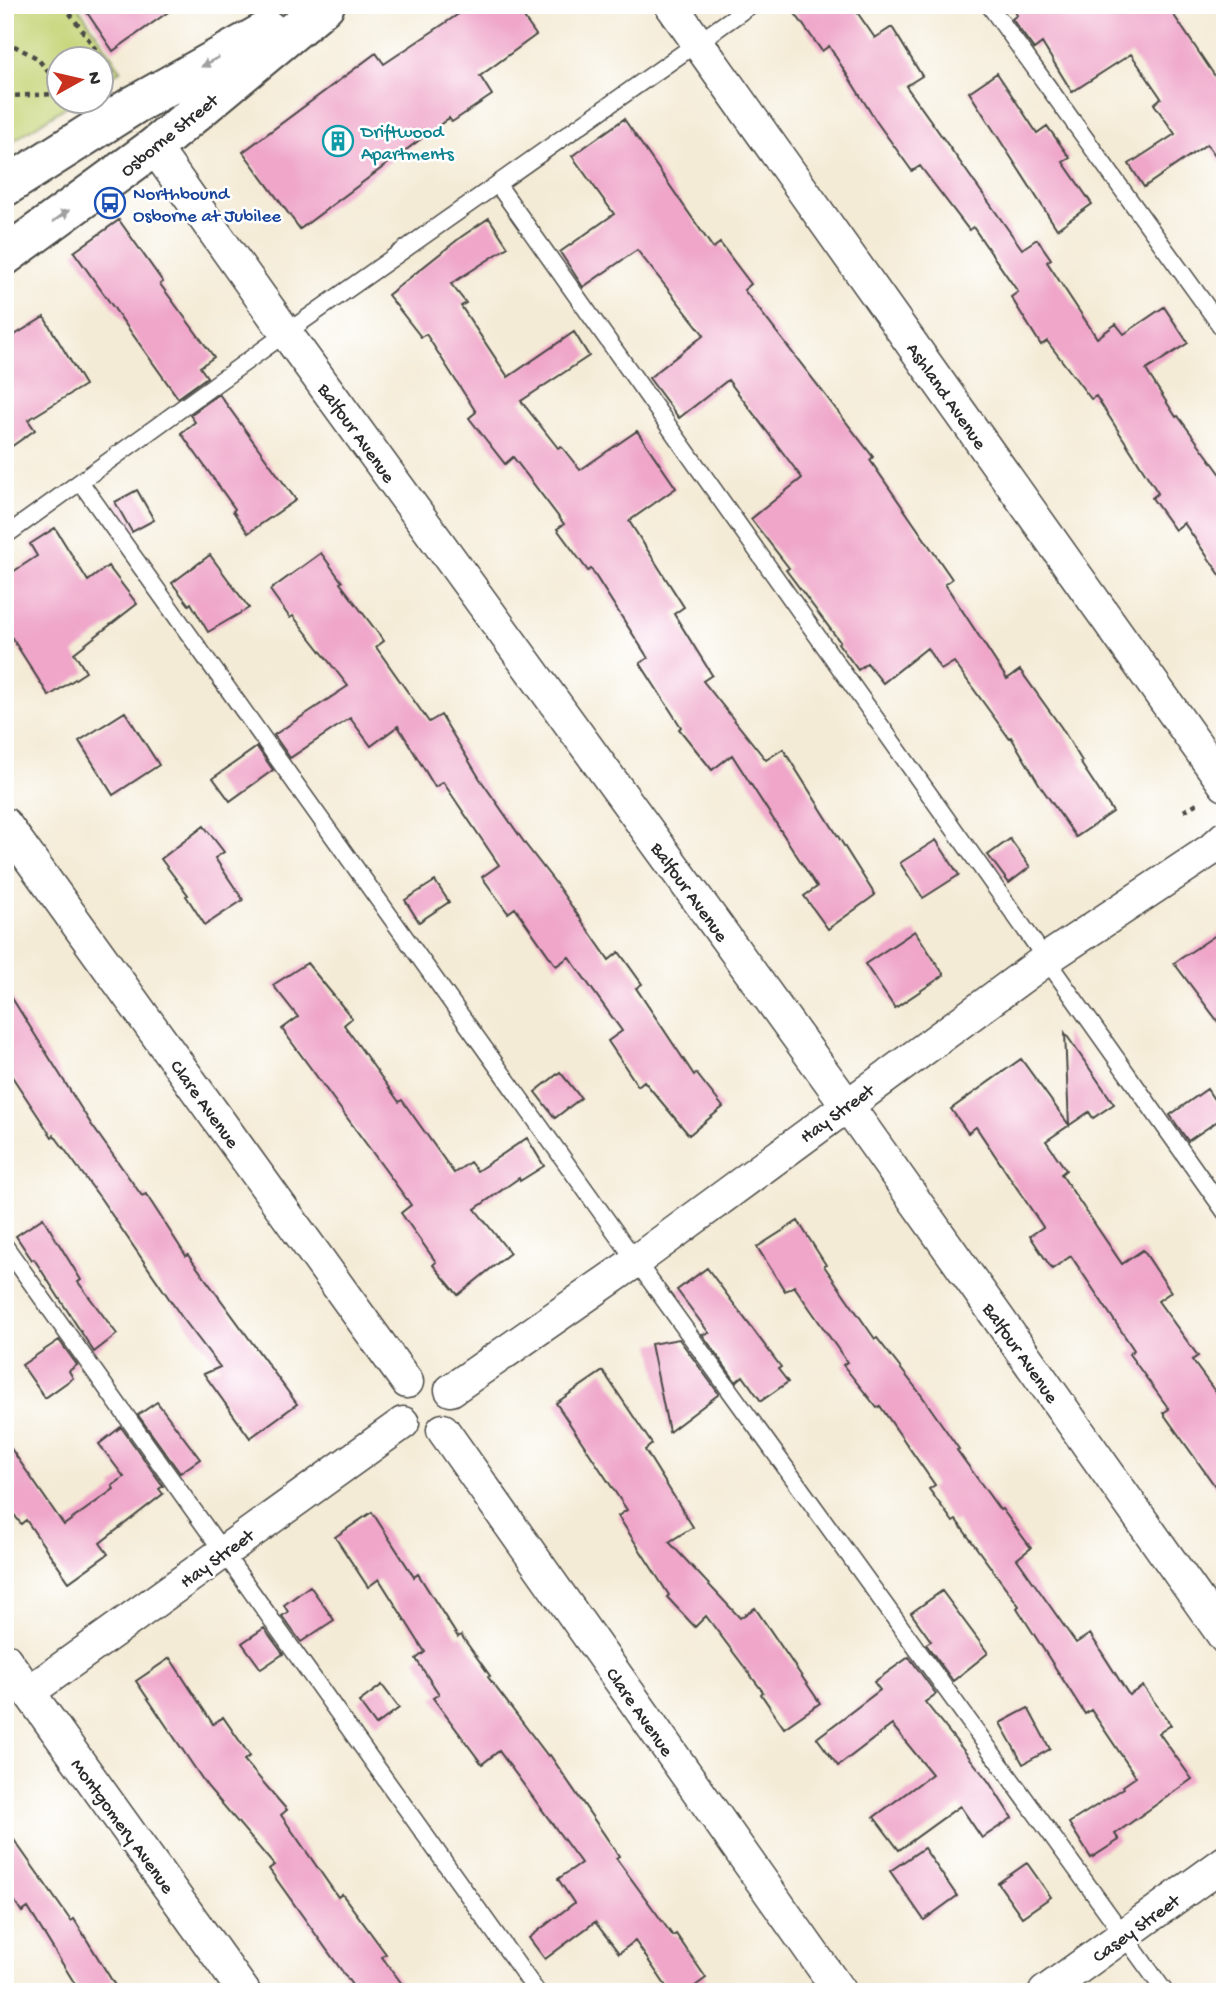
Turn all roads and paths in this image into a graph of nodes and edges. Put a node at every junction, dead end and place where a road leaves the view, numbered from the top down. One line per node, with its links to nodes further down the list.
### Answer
1 (64, 5): 12 (path)
2 (312, 5): 12 (main road, Osborne Street, one-way to 12)
3 (326, 5): 13 (main road, Osborne Street)
4 (671, 5): 8 (street, Ashland Avenue)
5 (751, 5): 8 (lane)
6 (989, 5): 17 (lane)
7 (5, 41): 9 (path)
8 (698, 44): 14 (lane); 21 (street, Ashland Avenue)
9 (46, 69)
10 (46, 95): 11 (path)
11 (5, 96)
12 (134, 105): 15 (main road, Osborne Street)
13 (154, 147): 16 (main road, Osborne Street, one-way to 13); 18 (street, Balfour Avenue)
14 (498, 185): 18 (lane); 25 (lane)
15 (5, 187)
16 (5, 256)
17 (1225, 332)
18 (286, 333): 19 (lane); 26 (street, Balfour Avenue)
19 (81, 483): 20 (lane); 29 (lane)
20 (5, 536)
21 (1216, 799): 22 (path); 24 (street)
22 (1184, 811)
23 (5, 824): 30 (street, Clare Avenue)
24 (1224, 838): 25 (street, Hay Street)
25 (1048, 958): 26 (street, Hay Street); 27 (lane)
26 (847, 1105): 29 (street, Hay Street); 35 (street, Balfour Avenue)
27 (1225, 1212)
28 (5, 1246): 34 (lane)
29 (636, 1261): 31 (street, Hay Street); 39 (lane)
30 (407, 1382): 31 (street); 32 (street)
31 (451, 1390): 33 (street)
32 (403, 1423): 33 (street); 34 (street, Hay Street)
33 (443, 1430): 42 (street, Clare Avenue)
34 (223, 1552): 37 (street, Hay Street); 41 (lane)
35 (1225, 1638)
36 (5, 1659): 37 (street, Montgomery Avenue)
37 (29, 1692): 40 (street, Montgomery Avenue)
38 (1225, 1862): 39 (street, Casey Street)
39 (1125, 1935): 43 (street, Casey Street); 44 (lane)
40 (244, 1992)
41 (537, 1992)
42 (840, 1992)
43 (1045, 1992)
44 (1165, 1992)

